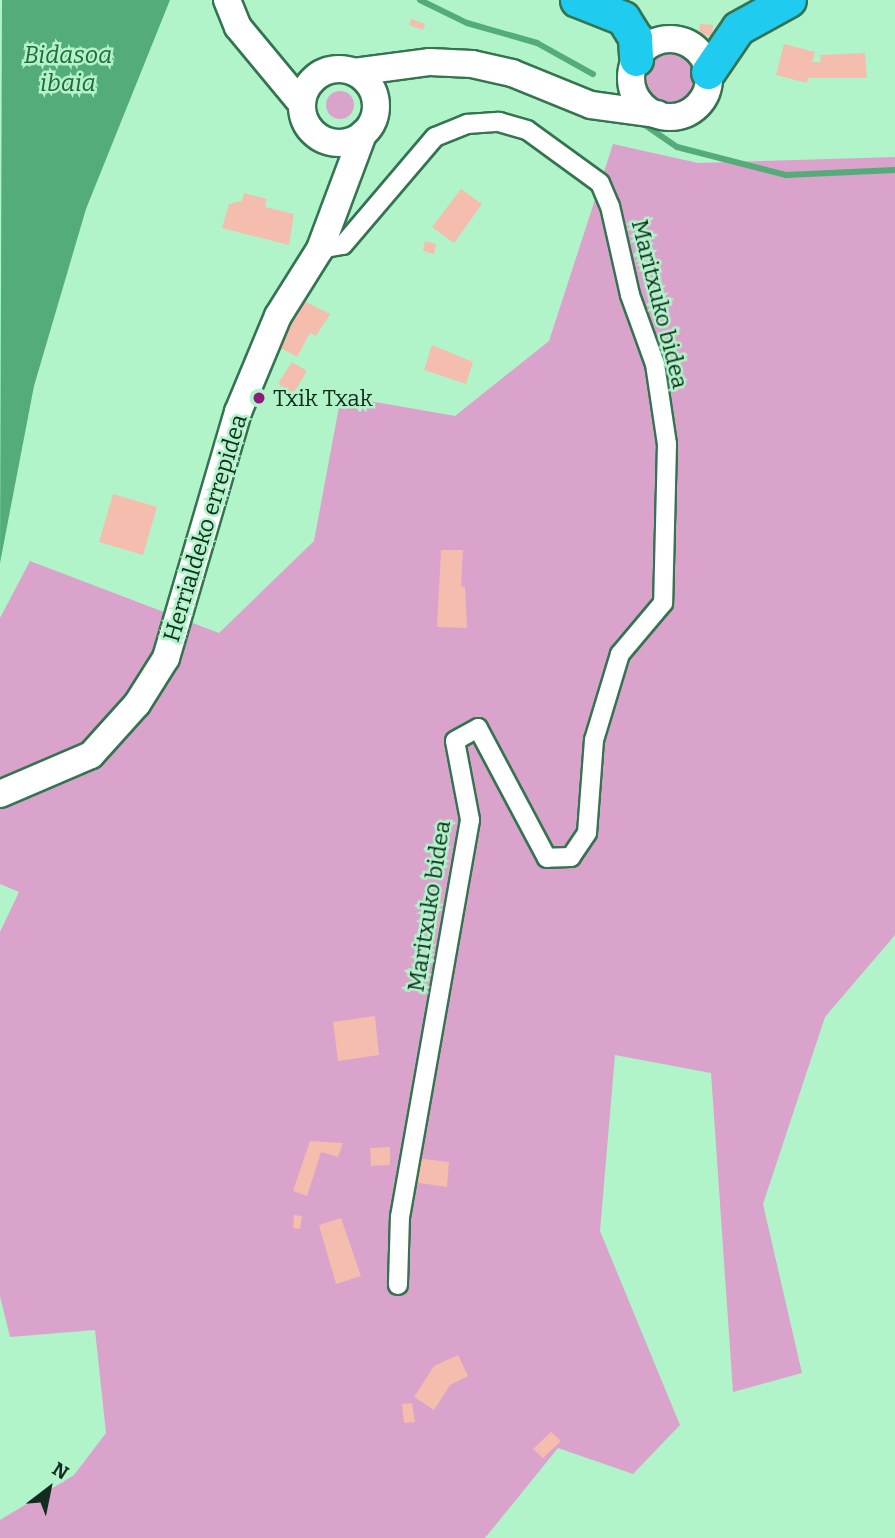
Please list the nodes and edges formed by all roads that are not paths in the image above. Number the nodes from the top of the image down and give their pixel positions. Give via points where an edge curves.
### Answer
1 (227, 0) edge
2 (577, 0) edge
3 (789, 0) edge
4 (261, 51) junction
5 (634, 64) junction
6 (410, 65) junction
7 (354, 72) junction
8 (708, 72) junction
9 (320, 74) junction
10 (570, 97) junction
11 (376, 103) junction
12 (302, 104) junction
13 (657, 114) junction
14 (363, 134) junction
15 (321, 138) junction
16 (337, 198) junction
17 (320, 249) junction
18 (0, 794) edge
19 (398, 1285) dead end

1 - 4 street via 239,27
2 - 5 highway via 623,18 635,37
3 - 8 highway via 738,28
4 - 9 street
4 - 12 street
5 - 8 street via 653,43 677,39 698,50
5 - 10 street via 607,92
5 - 13 street via 639,101
6 - 7 street
6 - 10 street via 451,62 492,67
6 - 11 street
7 - 9 street via 337,69
7 - 11 street via 366,81
8 - 13 street via 707,90 694,108 675,116
9 - 12 street via 305,92
10 - 13 street via 612,110
11 - 14 street via 373,120
12 - 15 street via 306,123
14 - 15 street via 342,142
14 - 16 street, Herrialdeko errepidea
15 - 16 street
16 - 17 street, Herrialdeko errepidea
17 - 18 street, Herrialdeko errepidea via 278,316 238,412 166,658 137,704 91,755
17 - 19 street, Maritxuko bidea via 343,245 435,137 467,124 499,122 527,130 600,183 610,205 630,295 655,364 667,444 663,603 620,654 594,740 587,833 572,857 547,858 478,728 455,741 470,820 400,1216

